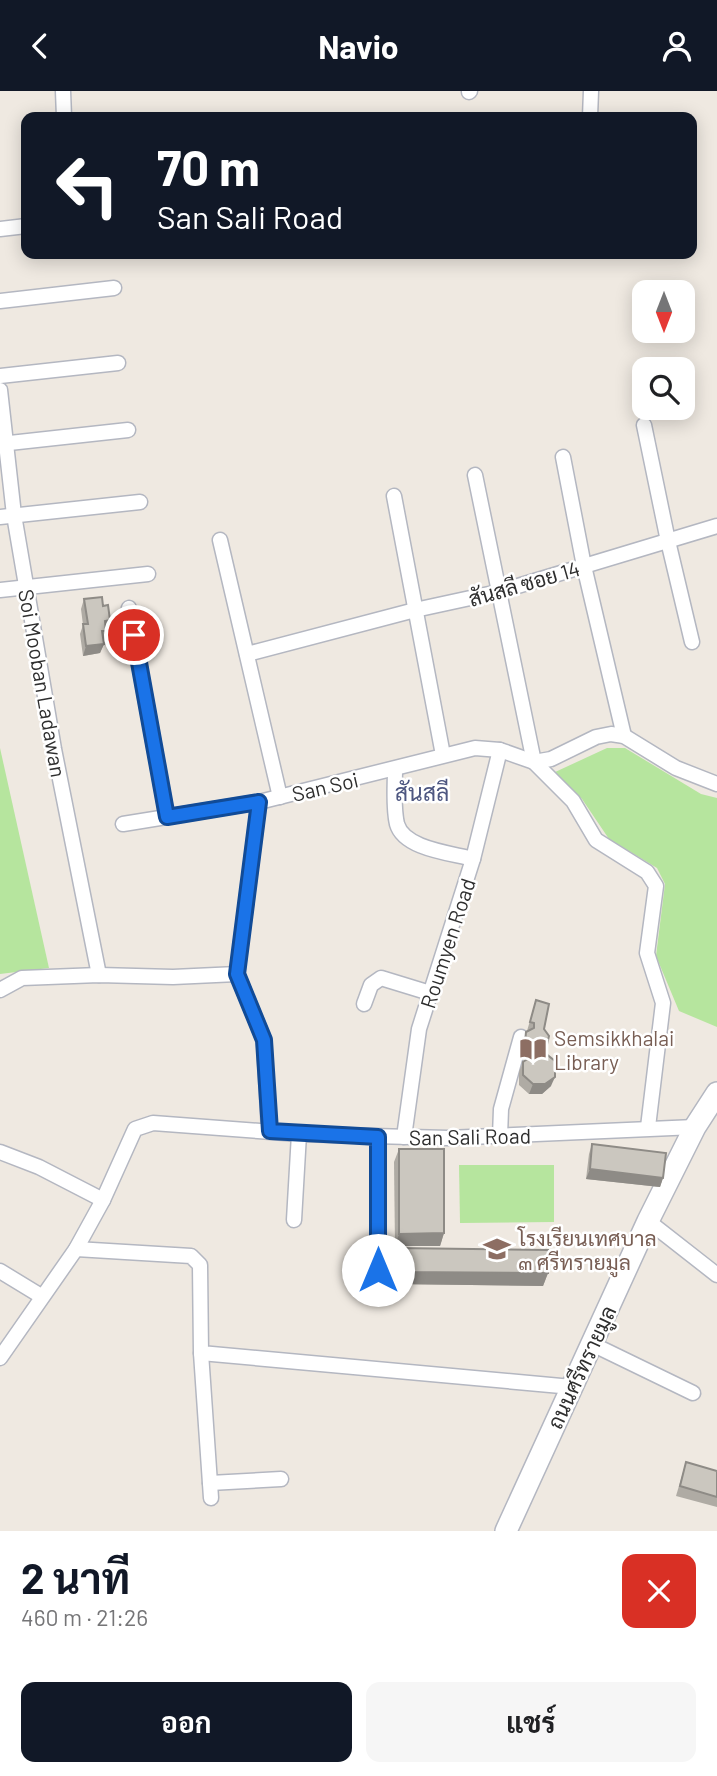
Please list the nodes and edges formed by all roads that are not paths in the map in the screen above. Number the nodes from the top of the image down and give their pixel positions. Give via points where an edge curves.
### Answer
1 (63, 91) edge
2 (591, 91) edge
3 (64, 112) edge
4 (590, 112) edge
5 (21, 227) edge
6 (0, 229) edge
7 (114, 288) dead end
8 (0, 301) edge
9 (118, 363) dead end
10 (0, 376) edge
11 (0, 390) edge
12 (644, 425) dead end
13 (128, 430) dead end
14 (3, 444) edge
15 (564, 457) dead end
16 (475, 475) dead end
17 (394, 496) dead end
18 (140, 502) dead end
19 (7, 516) edge
20 (717, 526) edge
21 (220, 540) dead end
22 (667, 541) junction
23 (584, 566) junction
24 (148, 574) dead end
25 (27, 589) junction
26 (0, 590) edge
27 (498, 592) junction
28 (130, 608) dead end
29 (415, 610) junction
30 (692, 642) dead end
31 (247, 654) junction
32 (624, 736) junction
33 (500, 750) junction
34 (443, 755) junction
35 (534, 762) junction
36 (395, 769) junction
37 (717, 784) edge
38 (280, 797) junction
39 (259, 802) junction
40 (167, 817) junction
41 (123, 824) dead end
42 (473, 859) junction
43 (237, 974) junction
44 (99, 975) junction
45 (0, 990) edge
46 (430, 993) junction
47 (364, 1005) dead end
48 (521, 1037) dead end
49 (717, 1093) edge
50 (649, 1127) junction
51 (695, 1127) junction
52 (270, 1131) junction
53 (299, 1133) junction
54 (500, 1136) junction
55 (378, 1137) junction
56 (404, 1137) junction
57 (0, 1151) edge
58 (103, 1200) junction
59 (294, 1220) dead end
60 (648, 1221) junction
61 (76, 1249) junction
62 (378, 1270) dead end
63 (0, 1271) edge
64 (717, 1275) edge
65 (41, 1296) junction
66 (592, 1344) junction
67 (201, 1353) junction
68 (0, 1358) edge
69 (572, 1387) junction
70 (693, 1393) dead end
71 (281, 1479) dead end
72 (210, 1483) junction
73 (211, 1498) dead end
74 (506, 1531) edge

1 - 3 street
2 - 4 street
5 - 6 street
7 - 8 street
9 - 10 street
11 - 14 street, Soi Mooban Ladawan
12 - 22 street
13 - 14 street
14 - 19 street, Soi Mooban Ladawan
15 - 23 street
16 - 27 street
17 - 29 street
18 - 19 street
19 - 25 street, Soi Mooban Ladawan
20 - 22 street, สันสลี ซอย 14
21 - 31 street
22 - 23 street, สันสลี ซอย 14
22 - 30 street
23 - 27 street, สันสลี ซอย 14
23 - 32 street
24 - 25 street
25 - 26 street
25 - 44 street, Soi Mooban Ladawan
27 - 29 street, สันสลี ซอย 14
27 - 35 street
28 - 40 street
29 - 31 street, สันสลี ซอย 14
29 - 34 street
31 - 38 street
32 - 35 street via 596,737 551,759
32 - 37 street via 676,768
33 - 34 street, San Soi via 475,748
33 - 35 street, San Soi
33 - 42 street, Roumyen Road
34 - 36 street, San Soi
35 - 50 street via 573,801 596,840 648,872 656,886 648,953 663,1003
36 - 38 street, San Soi
36 - 42 street via 396,817 403,836 415,844
38 - 39 street, San Soi
39 - 40 street, San Soi
39 - 43 street
40 - 41 street, San Soi
42 - 46 street, Roumyen Road
43 - 44 street
43 - 52 street via 264,1040
44 - 45 street via 22,978
46 - 47 street via 381,978 373,982
46 - 56 street, Roumyen Road via 419,1029
48 - 54 street via 501,1109
49 - 51 street, ถนนศรีทรายมูล
50 - 51 street, San Sali Road
50 - 54 street, San Sali Road
51 - 60 street, ถนนศรีทรายมูล
52 - 53 street, San Sali Road
52 - 58 street, San Sali Road via 153,1123 135,1129
53 - 55 street, San Sali Road
53 - 59 street
54 - 56 street, San Sali Road
55 - 56 street, San Sali Road
55 - 62 street
57 - 58 street
58 - 61 street, San Sali Road
60 - 64 street
60 - 66 street, ถนนศรีทรายมูล
61 - 65 street, San Sali Road
61 - 67 street via 191,1256 200,1265
63 - 65 street
65 - 68 street, San Sali Road
66 - 69 street, ถนนศรีทรายมูล
66 - 70 street
67 - 69 street
67 - 72 street
69 - 74 street, ถนนศรีทรายมูล
71 - 72 street
72 - 73 street

